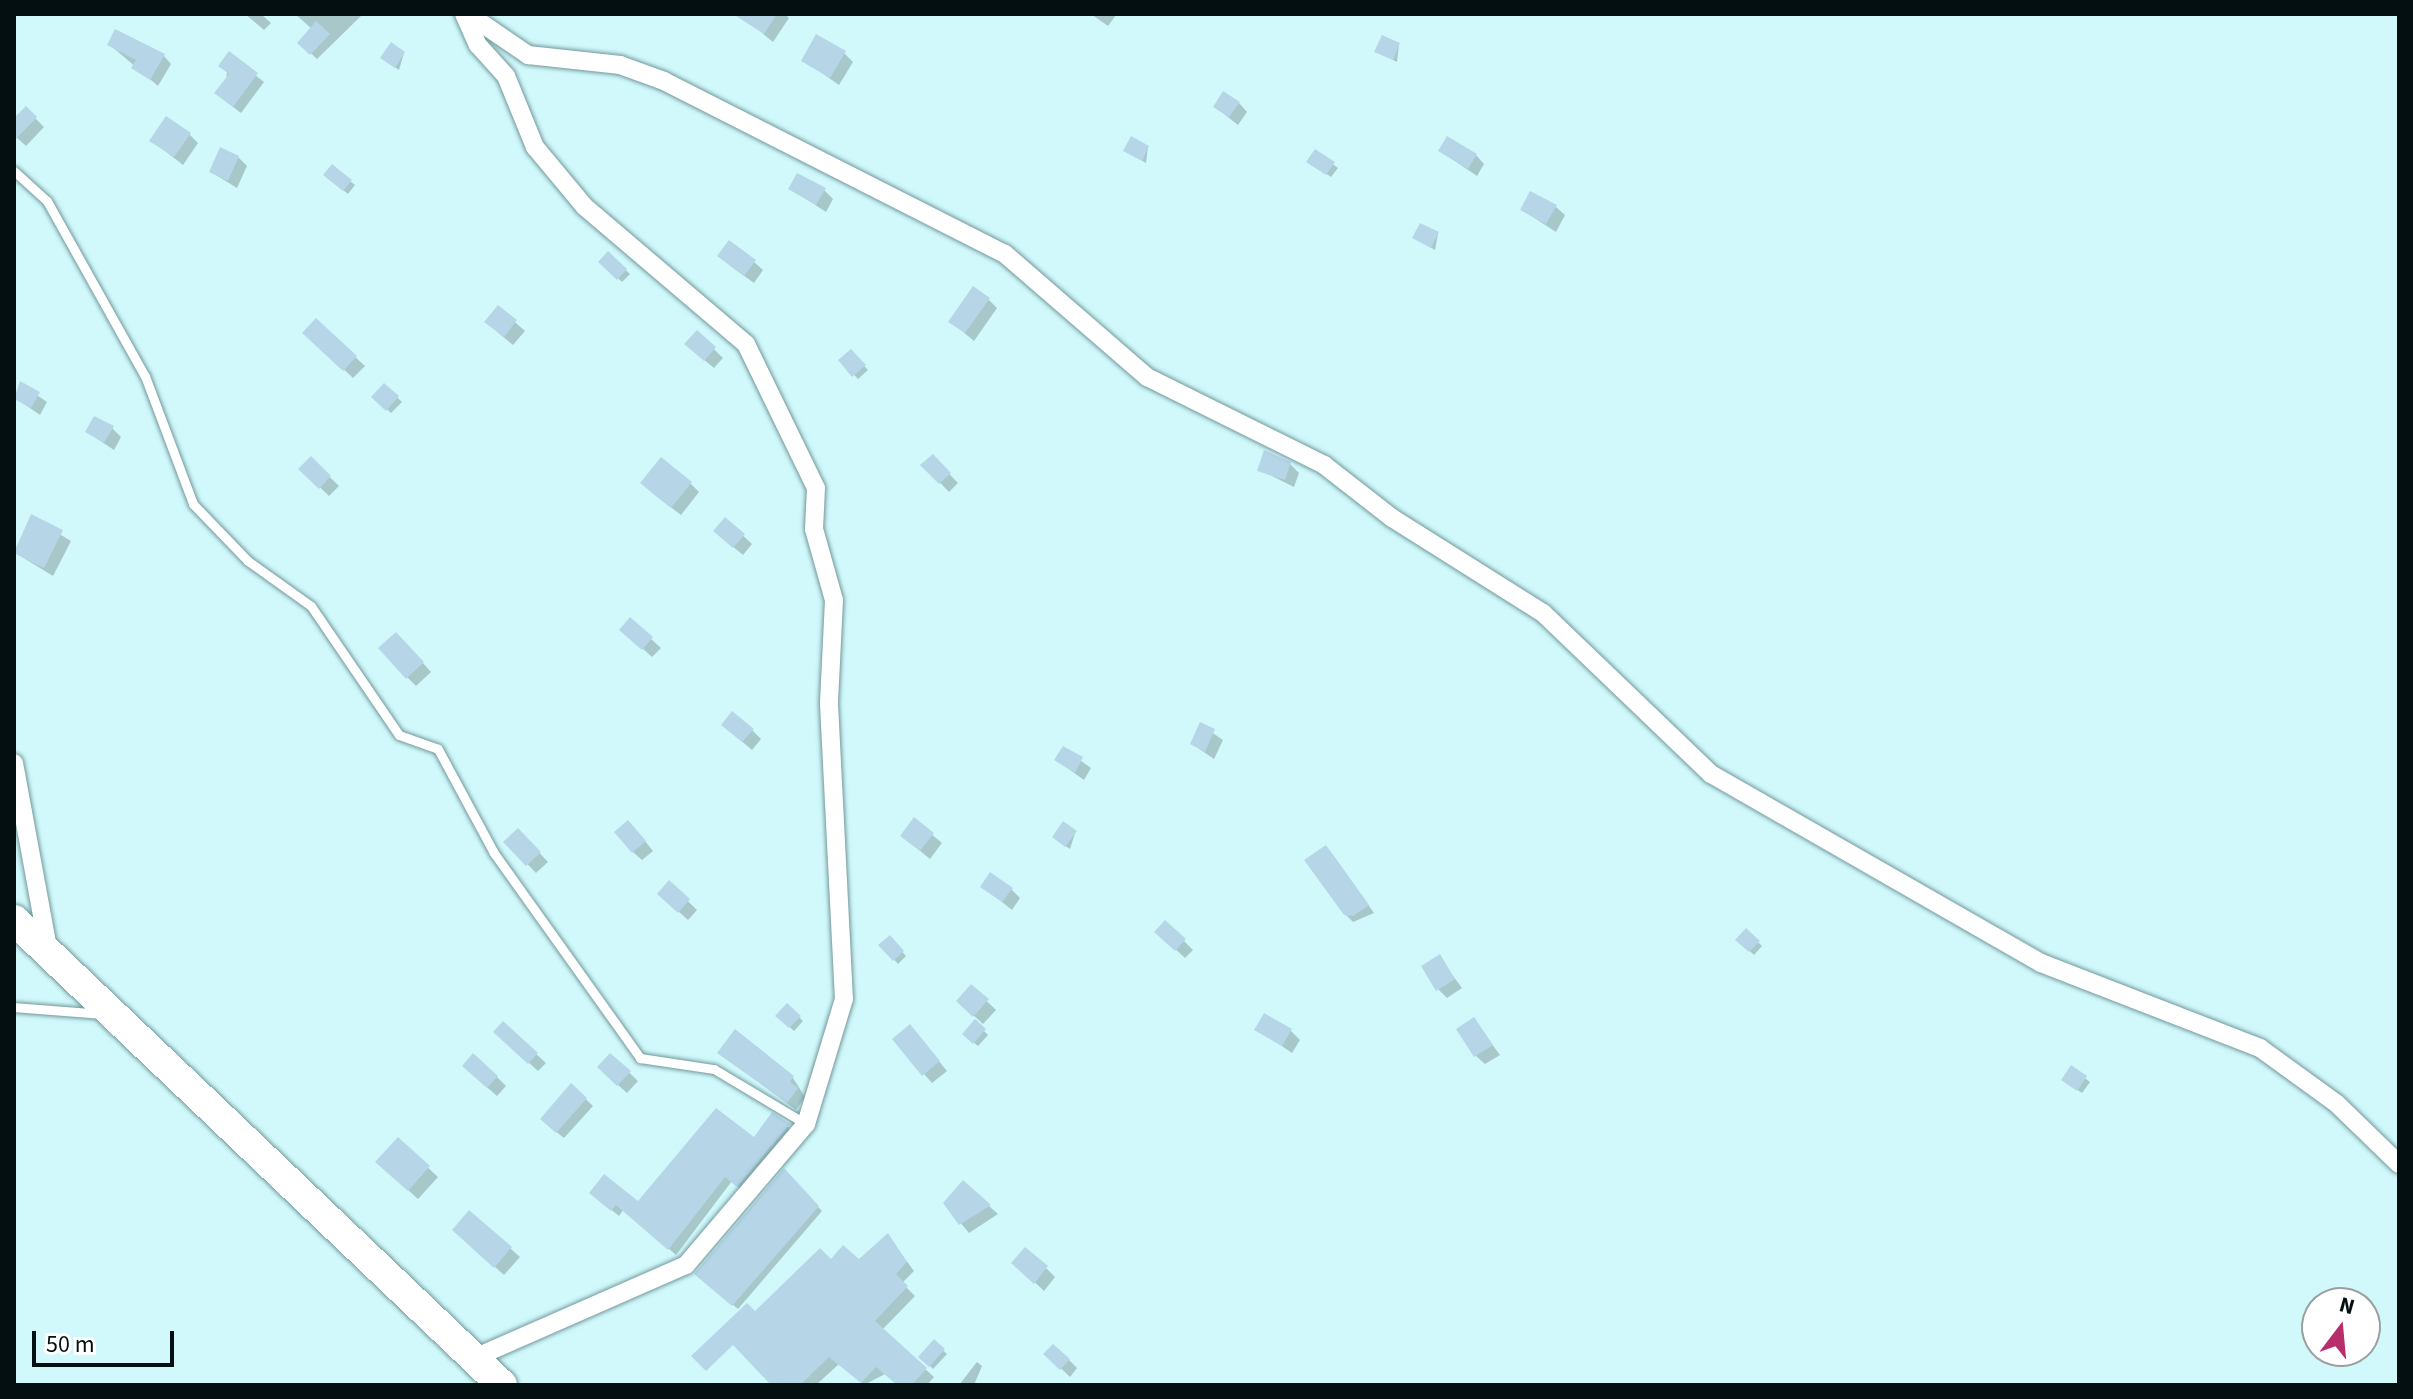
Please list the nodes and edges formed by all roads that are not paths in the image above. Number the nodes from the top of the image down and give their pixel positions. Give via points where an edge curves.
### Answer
1 (466, 14) edge
2 (14, 171) edge
3 (14, 763) edge
4 (14, 920) edge
5 (49, 954) junction
6 (14, 1007) edge
7 (115, 1016) junction
8 (806, 1124) junction
9 (2399, 1164) edge
10 (474, 1358) junction
11 (502, 1385) edge

1 - 8 street via 478,45 506,76 535,147 585,207 746,344 816,488 814,529 834,600 829,704 844,999
1 - 9 street via 528,55 620,65 664,81 1005,254 1147,377 1324,465 1392,518 1543,613 1711,774 2041,963 2260,1048 2337,1104
2 - 8 lane via 47,201 145,376 193,504 248,561 311,606 399,735 438,749 494,853 640,1058 714,1069
3 - 5 street
4 - 5 main road
5 - 7 main road
6 - 7 lane
7 - 10 main road
8 - 10 street via 686,1265
10 - 11 main road

